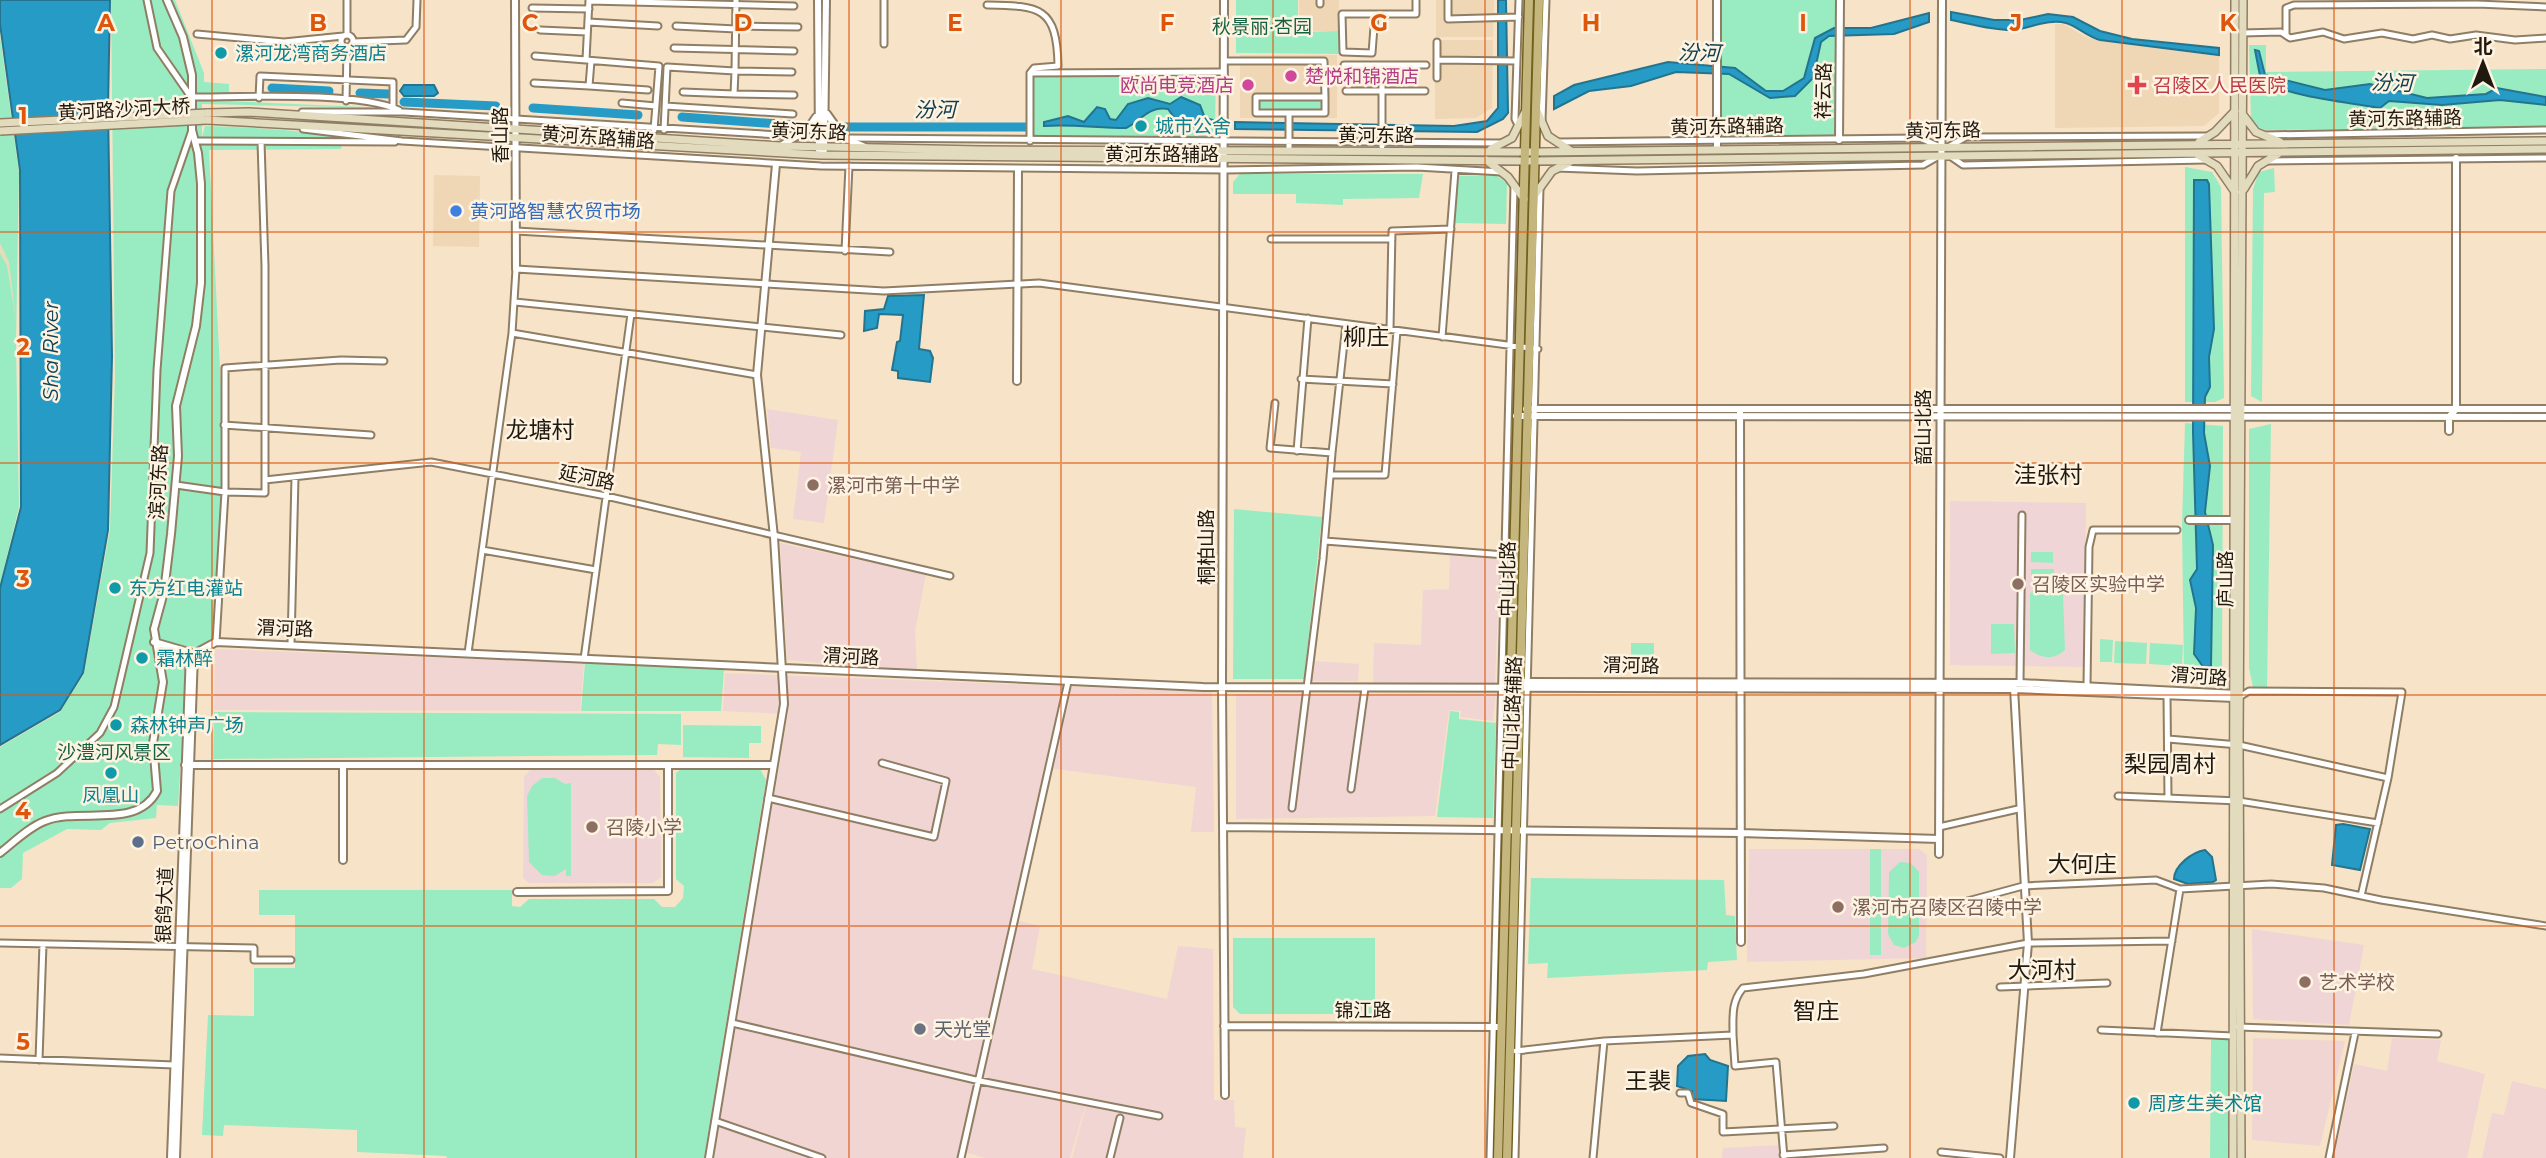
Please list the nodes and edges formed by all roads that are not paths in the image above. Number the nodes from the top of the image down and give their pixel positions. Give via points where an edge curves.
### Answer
1 (147, 0) edge
2 (167, 0) edge
3 (347, 0) edge
4 (417, 0) edge
5 (515, 0) edge
6 (589, 0) edge
7 (818, 0) edge
8 (825, 0) edge
9 (884, 0) edge
10 (1224, 0) edge
11 (1416, 0) edge
12 (1448, 0) edge
13 (1519, 0) edge
14 (1529, 0) edge
15 (1539, 0) edge
16 (1546, 0) edge
17 (1717, 0) edge
18 (1840, 0) edge
19 (1942, 0) edge
20 (2235, 0) edge
21 (2243, 0) edge
22 (736, 2) edge
23 (2331, 3) edge
24 (2425, 3) edge
25 (987, 5) dead end
26 (793, 6) dead end
27 (2546, 7) edge
28 (532, 8) dead end
29 (589, 9) junction
30 (1375, 14) junction
31 (1519, 18) junction
32 (588, 22) junction
33 (658, 26) dead end
34 (676, 26) dead end
35 (736, 27) junction
36 (798, 27) dead end
37 (540, 30) dead end
38 (587, 32) junction
39 (2239, 33) junction
40 (197, 34) dead end
41 (2286, 35) junction
42 (345, 36) junction
43 (2546, 38) edge
44 (353, 42) junction
45 (1437, 42) dead end
46 (884, 44) dead end
47 (347, 47) junction
48 (674, 48) dead end
49 (736, 51) junction
50 (794, 51) dead end
51 (535, 56) dead end
52 (1437, 60) junction
53 (588, 61) junction
54 (1224, 61) junction
55 (1517, 61) junction
56 (1345, 65) dead end
57 (1382, 65) junction
58 (1426, 65) dead end
59 (735, 71) junction
60 (792, 72) dead end
61 (1224, 72) junction
62 (1030, 73) junction
63 (1437, 78) dead end
64 (346, 81) junction
65 (534, 83) dead end
66 (589, 86) junction
67 (648, 90) dead end
68 (1346, 91) dead end
69 (1382, 91) junction
70 (1425, 91) dead end
71 (682, 92) dead end
72 (734, 94) junction
73 (794, 95) dead end
74 (191, 97) junction
75 (259, 97) junction
76 (1325, 97) junction
77 (346, 101) junction
78 (622, 103) dead end
79 (656, 106) junction
80 (665, 106) junction
81 (393, 107) junction
82 (1532, 107) junction
83 (2239, 111) junction
84 (404, 112) junction
85 (249, 113) junction
86 (822, 113) junction
87 (1289, 113) junction
88 (793, 114) dead end
89 (207, 117) junction
90 (248, 122) junction
91 (0, 123) edge
92 (427, 123) junction
93 (516, 124) junction
94 (1541, 124) junction
95 (1519, 126) junction
96 (192, 130) junction
97 (654, 130) junction
98 (664, 130) junction
99 (2546, 130) edge
100 (0, 131) edge
101 (427, 132) junction
102 (2263, 135) junction
103 (798, 136) junction
104 (2209, 136) junction
105 (844, 138) junction
106 (516, 139) junction
107 (1839, 140) junction
108 (195, 141) junction
109 (402, 141) junction
110 (1030, 141) junction
111 (2546, 141) edge
112 (261, 142) junction
113 (1556, 142) junction
114 (1504, 143) junction
115 (2196, 144) junction
116 (2239, 144) junction
117 (780, 146) junction
118 (1289, 146) junction
119 (1382, 146) junction
120 (1717, 146) junction
121 (1943, 146) junction
122 (516, 148) junction
123 (866, 148) junction
124 (2284, 148) junction
125 (2546, 149) edge
126 (821, 150) junction
127 (1225, 150) junction
128 (1487, 151) junction
129 (1572, 151) junction
130 (2194, 153) junction
131 (2239, 153) junction
132 (1943, 156) junction
133 (1530, 157) junction
134 (2456, 158) junction
135 (2546, 158) edge
136 (1486, 160) junction
137 (2209, 160) junction
138 (1573, 161) junction
139 (2263, 161) junction
140 (776, 164) junction
141 (821, 166) junction
142 (849, 166) junction
143 (1018, 169) junction
144 (1557, 169) junction
145 (1225, 170) junction
146 (1455, 171) junction
147 (1503, 172) junction
148 (1514, 186) junction
149 (1540, 186) junction
150 (2239, 193) junction
151 (1528, 199) junction
152 (1451, 229) junction
153 (516, 231) junction
154 (1271, 239) dead end
155 (1392, 239) junction
156 (767, 247) junction
157 (845, 251) junction
158 (890, 252) dead end
159 (516, 270) junction
160 (766, 285) junction
161 (1017, 285) junction
162 (515, 302) junction
163 (1223, 306) junction
164 (631, 314) junction
165 (1308, 318) junction
166 (1346, 324) junction
167 (764, 326) junction
168 (1390, 330) junction
169 (1397, 331) junction
170 (512, 333) junction
171 (841, 335) dead end
172 (1442, 337) junction
173 (1519, 346) junction
174 (1538, 349) junction
175 (626, 351) junction
176 (384, 361) dead end
177 (266, 365) junction
178 (757, 375) junction
179 (1301, 379) junction
180 (1017, 382) dead end
181 (1340, 382) junction
182 (1393, 384) junction
183 (1275, 403) dead end
184 (2456, 409) junction
185 (2546, 409) edge
186 (1521, 413) junction
187 (1536, 413) junction
188 (1740, 413) junction
189 (2237, 413) junction
190 (1938, 414) junction
191 (2449, 417) junction
192 (2546, 417) edge
193 (224, 425) junction
194 (266, 428) junction
195 (2449, 431) dead end
196 (371, 435) dead end
197 (1297, 451) junction
198 (1332, 453) junction
199 (492, 474) junction
200 (1330, 475) junction
201 (295, 477) junction
202 (265, 480) junction
203 (176, 485) junction
204 (225, 492) junction
205 (606, 496) junction
206 (2022, 515) dead end
207 (2189, 520) dead end
208 (2233, 520) junction
209 (2177, 530) dead end
210 (774, 537) junction
211 (1325, 541) junction
212 (482, 550) junction
213 (1505, 555) junction
214 (596, 570) junction
215 (950, 576) dead end
216 (155, 642) junction
217 (216, 642) junction
218 (291, 644) junction
219 (192, 653) junction
220 (468, 653) junction
221 (584, 659) junction
222 (781, 668) junction
223 (1068, 682) junction
224 (1524, 684) junction
225 (1741, 685) junction
226 (2016, 685) junction
227 (2087, 685) junction
228 (1940, 686) junction
229 (1222, 687) junction
230 (1305, 687) junction
231 (1505, 687) junction
232 (1365, 688) junction
233 (2166, 696) junction
234 (2232, 696) junction
235 (2241, 696) junction
236 (2168, 739) junction
237 (2235, 745) junction
238 (882, 763) dead end
239 (188, 765) junction
240 (343, 765) junction
241 (668, 765) junction
242 (773, 765) junction
243 (2388, 778) junction
244 (1351, 789) dead end
245 (2118, 796) dead end
246 (768, 798) junction
247 (2168, 798) junction
248 (2236, 800) junction
249 (1292, 808) dead end
250 (0, 809) edge
251 (2018, 809) junction
252 (2378, 823) junction
253 (1223, 827) junction
254 (1939, 827) junction
255 (1496, 830) junction
256 (1516, 830) junction
257 (1741, 833) junction
258 (1939, 839) junction
259 (0, 853) edge
260 (1939, 854) dead end
261 (343, 860) dead end
262 (2236, 885) junction
263 (2023, 886) junction
264 (2180, 888) junction
265 (517, 892) dead end
266 (2361, 896) junction
267 (1949, 906) dead end
268 (2546, 926) edge
269 (2172, 941) junction
270 (1741, 942) dead end
271 (0, 943) edge
272 (2028, 943) junction
273 (43, 944) junction
274 (181, 947) junction
275 (290, 960) dead end
276 (2107, 983) dead end
277 (2027, 986) junction
278 (2000, 987) dead end
279 (732, 1023) junction
280 (1224, 1026) junction
281 (1497, 1027) junction
282 (2101, 1030) dead end
283 (2235, 1030) junction
284 (2157, 1033) junction
285 (2355, 1033) junction
286 (2438, 1034) dead end
287 (1733, 1035) junction
288 (1604, 1041) junction
289 (1496, 1051) junction
290 (1514, 1051) junction
291 (0, 1058) edge
292 (39, 1060) junction
293 (174, 1065) junction
294 (980, 1081) junction
295 (1680, 1093) dead end
296 (1225, 1095) dead end
297 (1159, 1116) dead end
298 (1120, 1118) dead end
299 (715, 1121) junction
300 (1834, 1126) dead end
301 (1781, 1130) junction
302 (1884, 1148) dead end
303 (1941, 1152) dead end
304 (1783, 1157) edge
305 (173, 1158) edge
306 (709, 1158) edge
307 (822, 1158) edge
308 (961, 1158) edge
309 (1110, 1158) edge
310 (1490, 1158) edge
311 (1498, 1158) edge
312 (1507, 1158) edge
313 (1516, 1158) edge
314 (1593, 1158) edge
315 (2000, 1158) edge
316 (2010, 1158) edge
317 (2233, 1158) edge
318 (2241, 1158) edge
319 (2329, 1158) edge

1 - 74 street via 157,48
2 - 74 street, 滨河东路 via 188,52
3 - 42 street
4 - 44 street via 416,27 406,40
5 - 93 street, 香山路
6 - 22 street
6 - 29 street
7 - 86 street
8 - 86 street
9 - 46 street
10 - 54 street, 桐柏山路
11 - 30 street via 1416,14
12 - 31 street via 1448,19
13 - 31 street
14 - 82 main road, 中山北路
15 - 82 main road, 中山北路
16 - 94 street
17 - 120 street
18 - 107 street, 祥云路
19 - 121 street, 韶山北路
20 - 39 main road, 庐山路
21 - 39 main road, 庐山路
22 - 26 street
22 - 35 street
23 - 24 street
23 - 41 street via 2286,8
24 - 27 street
25 - 62 street via 1030,6 1043,12 1058,40 1058,66 1034,68
28 - 29 street
29 - 32 street
30 - 30 street via 1372,53 1343,52 1342,14
31 - 55 street
32 - 33 street
32 - 38 street
34 - 35 street
35 - 36 street
35 - 49 street
37 - 38 street
38 - 53 street
39 - 41 street
39 - 83 main road, 庐山路
40 - 42 street via 284,42
41 - 43 street
42 - 44 street
42 - 47 street via 341,43
44 - 47 street
45 - 52 street
47 - 64 street
48 - 49 street
49 - 50 street
49 - 59 street
51 - 53 street
52 - 55 street
52 - 63 street
53 - 66 street
53 - 79 street via 659,66
54 - 61 street, 桐柏山路
54 - 76 street via 1324,61
55 - 95 street via 1515,119
56 - 57 street
57 - 58 street
57 - 69 street
59 - 60 street
59 - 72 street
59 - 80 street via 667,67
61 - 62 street
61 - 127 street, 桐柏山路
62 - 110 street
64 - 75 street via 260,76
64 - 77 street
64 - 81 street via 393,82
65 - 66 street
66 - 67 street
68 - 69 street
69 - 70 street
69 - 119 street
71 - 72 street
72 - 73 street
74 - 75 street
74 - 96 street, 滨河东路
75 - 77 street
76 - 87 street via 1325,113
76 - 87 street via 1256,97 1256,113
77 - 81 street
78 - 79 street
79 - 97 street
80 - 88 street
80 - 98 street
81 - 84 street
82 - 94 main road
82 - 95 main road
82 - 133 main road, 中山北路
83 - 102 main road
83 - 104 main road
83 - 116 main road, 庐山路
84 - 85 street, 黄河东路辅路
84 - 92 street
84 - 93 street, 黄河东路辅路
85 - 89 main road, 黄河东路
85 - 92 main road, 黄河东路
86 - 103 street
86 - 105 street
86 - 126 street
87 - 118 street
89 - 90 main road, 黄河东路
89 - 91 main road, 黄河路沙河大桥, bridge
89 - 100 main road, 黄河路沙河大桥, bridge
90 - 101 main road, 黄河东路
90 - 109 street, 黄河东路辅路
92 - 93 main road, 黄河东路
93 - 97 street, 黄河东路辅路
93 - 106 street, 香山路
93 - 117 main road, 黄河东路
94 - 113 main road
95 - 114 main road
96 - 108 street, 滨河东路
96 - 250 street via 171,191 157,370 150,553 115,706 100,733 57,773
97 - 98 street, 黄河东路辅路
98 - 103 street, 黄河东路辅路
99 - 102 street, 黄河东路辅路
101 - 106 main road, 黄河东路
101 - 109 street
102 - 124 main road
103 - 117 street
104 - 115 main road
104 - 121 street, 黄河东路辅路 via 1966,137
105 - 110 street, 黄河东路辅路
105 - 123 street
106 - 122 street, 香山路
106 - 126 main road, 黄河东路
107 - 120 street, 黄河东路辅路
107 - 121 street, 黄河东路辅路 via 1920,138
108 - 112 street
108 - 203 street, 滨河东路 via 201,184 201,283 196,326 176,406
109 - 112 street
109 - 122 street, 黄河东路辅路
110 - 127 street, 黄河东路辅路
111 - 124 main road, 黄河东路
112 - 177 street
113 - 120 street, 黄河东路辅路
113 - 129 main road
114 - 119 street
114 - 128 main road
115 - 116 main road, 黄河东路
115 - 121 main road, 黄河东路
116 - 124 main road, 黄河东路
116 - 131 main road, 庐山路
117 - 126 main road, 黄河东路
118 - 119 main road, 黄河东路
118 - 127 main road, 黄河东路
119 - 128 main road, 黄河东路
120 - 121 main road, 黄河东路
120 - 129 main road, 黄河东路
121 - 132 street, 韶山北路
122 - 140 street, 黄河东路辅路
122 - 153 street, 香山路
123 - 126 main road, 黄河东路
123 - 127 main road, 黄河东路
124 - 125 main road, 黄河东路
124 - 131 main road, 黄河东路
124 - 139 main road
126 - 127 main road, 黄河东路
126 - 141 street
127 - 136 main road, 黄河东路
127 - 145 street, 桐柏山路
128 - 133 main road, 黄河东路
129 - 133 main road, 黄河东路
130 - 131 main road, 黄河东路
130 - 132 main road, 黄河东路
130 - 137 main road
131 - 150 main road, 庐山路
132 - 137 street via 1963,165
132 - 138 main road, 黄河东路
132 - 144 street via 1923,164
132 - 190 street, 韶山北路
133 - 136 main road, 黄河东路
133 - 138 main road, 黄河东路
133 - 151 main road, 中山北路
134 - 135 street
134 - 139 street
134 - 184 street
136 - 147 main road
137 - 150 main road
138 - 144 main road
139 - 150 main road
140 - 141 street, 黄河东路辅路
140 - 156 street
141 - 142 street, 黄河东路辅路
142 - 143 street, 黄河东路辅路
142 - 157 street
143 - 145 street, 黄河东路辅路
143 - 161 street
144 - 149 main road
145 - 146 street, 黄河东路辅路 via 1344,167
145 - 163 street, 桐柏山路
146 - 147 street, 黄河东路辅路
146 - 152 street
147 - 148 main road
148 - 151 main road
148 - 173 street, 中山北路辅路
149 - 151 main road
149 - 174 street, 中山北路辅路
150 - 189 main road, 庐山路
151 - 173 main road, 中山北路
152 - 155 street via 1392,231
152 - 172 street
153 - 156 street
153 - 159 street, 香山路
154 - 155 street
155 - 168 street
156 - 157 street
156 - 160 street
157 - 158 street
159 - 160 street
159 - 162 street
160 - 161 street via 884,291
160 - 167 street
161 - 163 street
161 - 180 street
162 - 164 street
162 - 170 street
163 - 165 street
163 - 229 street, 桐柏山路
164 - 167 street
164 - 175 street
165 - 166 street
165 - 179 street
166 - 168 street
166 - 181 street
167 - 171 street
167 - 178 street
168 - 169 street
169 - 172 street
169 - 182 street
170 - 175 street
170 - 199 street
172 - 173 street
173 - 174 street
173 - 186 main road, 中山北路
173 - 213 street, 中山北路辅路
174 - 187 street, 中山北路辅路
175 - 178 street
175 - 205 street
176 - 177 street
177 - 193 street via 225,368
177 - 194 street
178 - 210 street
179 - 181 street
179 - 197 street
181 - 182 street
181 - 198 street
182 - 200 street via 1385,475
183 - 197 street via 1270,449
184 - 185 street
184 - 189 street
184 - 191 street
186 - 187 street
186 - 224 main road, 中山北路
186 - 231 main road, 中山北路
187 - 188 street
187 - 224 street, 中山北路辅路
188 - 190 street
188 - 225 street
189 - 190 street
189 - 191 street
189 - 208 main road, 庐山路
189 - 235 main road, 庐山路
190 - 228 street, 韶山北路
191 - 192 street
191 - 195 street
193 - 194 street
193 - 204 street
194 - 196 street
194 - 202 street
197 - 198 street
198 - 200 street
199 - 201 street, 延河路 via 431,463
199 - 205 street, 延河路
199 - 212 street
200 - 211 street
201 - 202 street, 延河路
201 - 218 street
202 - 204 street, 延河路 via 265,493
203 - 204 street
203 - 216 street, 滨河东路 via 164,592 153,629
204 - 217 street
205 - 210 street, 延河路
205 - 214 street
206 - 226 street
207 - 208 street
208 - 234 main road, 庐山路
209 - 227 street via 2093,530
210 - 215 street, 延河路
210 - 222 street
211 - 213 street
211 - 230 street
212 - 214 street
212 - 220 street
213 - 231 street, 中山北路辅路
214 - 221 street
216 - 219 street
216 - 259 street, 滨河东路 via 163,697 153,729 158,774 152,800 130,812 67,814 44,821
217 - 218 street, 渭河路
217 - 219 street, 渭河路
218 - 220 street, 渭河路
219 - 239 street, 银鸽大道
220 - 221 street, 渭河路
221 - 222 street, 渭河路
222 - 223 street, 渭河路
222 - 242 street via 783,704
223 - 229 street, 渭河路
223 - 294 street
224 - 225 street, 渭河路
224 - 231 street, 渭河路
224 - 256 main road, 中山北路
225 - 228 street, 渭河路
225 - 257 street
226 - 227 street, 渭河路
226 - 228 street, 渭河路
226 - 233 street, 渭河路
226 - 251 street
227 - 234 street, 渭河路
228 - 254 street, 韶山北路
229 - 230 street, 渭河路
229 - 253 street, 桐柏山路
230 - 232 street, 渭河路
230 - 249 street
231 - 232 street, 渭河路
231 - 255 street, 中山北路辅路
231 - 256 main road, 中山北路
232 - 244 street
233 - 234 street, 渭河路
233 - 236 street
234 - 235 street, 渭河路
234 - 237 main road, 庐山路
235 - 237 main road, 庐山路
235 - 243 street via 2249,691 2402,692
236 - 237 street
236 - 247 street
237 - 243 street
237 - 248 main road, 庐山路
238 - 246 street via 946,781 934,837
239 - 240 street
239 - 274 street, 银鸽大道
240 - 241 street
240 - 261 street
241 - 242 street
241 - 265 street via 668,891
242 - 246 street
243 - 252 street
245 - 247 street
246 - 279 street
247 - 248 street
248 - 252 street
248 - 262 main road, 庐山路
251 - 254 street
251 - 263 street
252 - 266 street
253 - 255 street
253 - 280 street, 桐柏山路
254 - 258 street, 韶山北路
255 - 256 street
255 - 281 street, 中山北路辅路
256 - 257 street
256 - 281 main road, 中山北路
256 - 290 main road, 中山北路
257 - 258 street
257 - 270 street
258 - 260 street, 韶山北路
262 - 264 street
262 - 266 street via 2323,888
262 - 283 main road, 庐山路
263 - 264 street via 2156,880
263 - 267 street
263 - 272 street
264 - 269 street
266 - 268 street
269 - 272 street
269 - 284 street
271 - 273 street
272 - 277 street
272 - 287 street via 1864,974 1743,988 1733,1007
273 - 274 street
273 - 292 street
274 - 275 street via 254,948 254,960
274 - 293 street, 银鸽大道
274 - 305 street, 银鸽大道
276 - 277 street
277 - 278 street
277 - 316 street
279 - 294 street
279 - 299 street
280 - 281 street, 锦江路
280 - 296 street, 桐柏山路
281 - 289 main road, 中山北路
282 - 284 street
283 - 284 street
283 - 285 street
283 - 317 main road, 庐山路
283 - 318 main road, 庐山路
285 - 286 street
285 - 319 street
287 - 288 street
287 - 301 street via 1735,1066 1776,1062
288 - 290 street
288 - 314 street
289 - 290 street
289 - 310 street
289 - 311 main road, 中山北路
290 - 312 main road, 中山北路
290 - 313 street
291 - 292 street
292 - 293 street
293 - 305 street, 银鸽大道
294 - 297 street
294 - 308 street
295 - 301 street via 1688,1093 1691,1103 1723,1114 1723,1132
298 - 309 street
299 - 306 street
299 - 307 street
300 - 301 street
301 - 304 street
302 - 304 street
303 - 315 street

